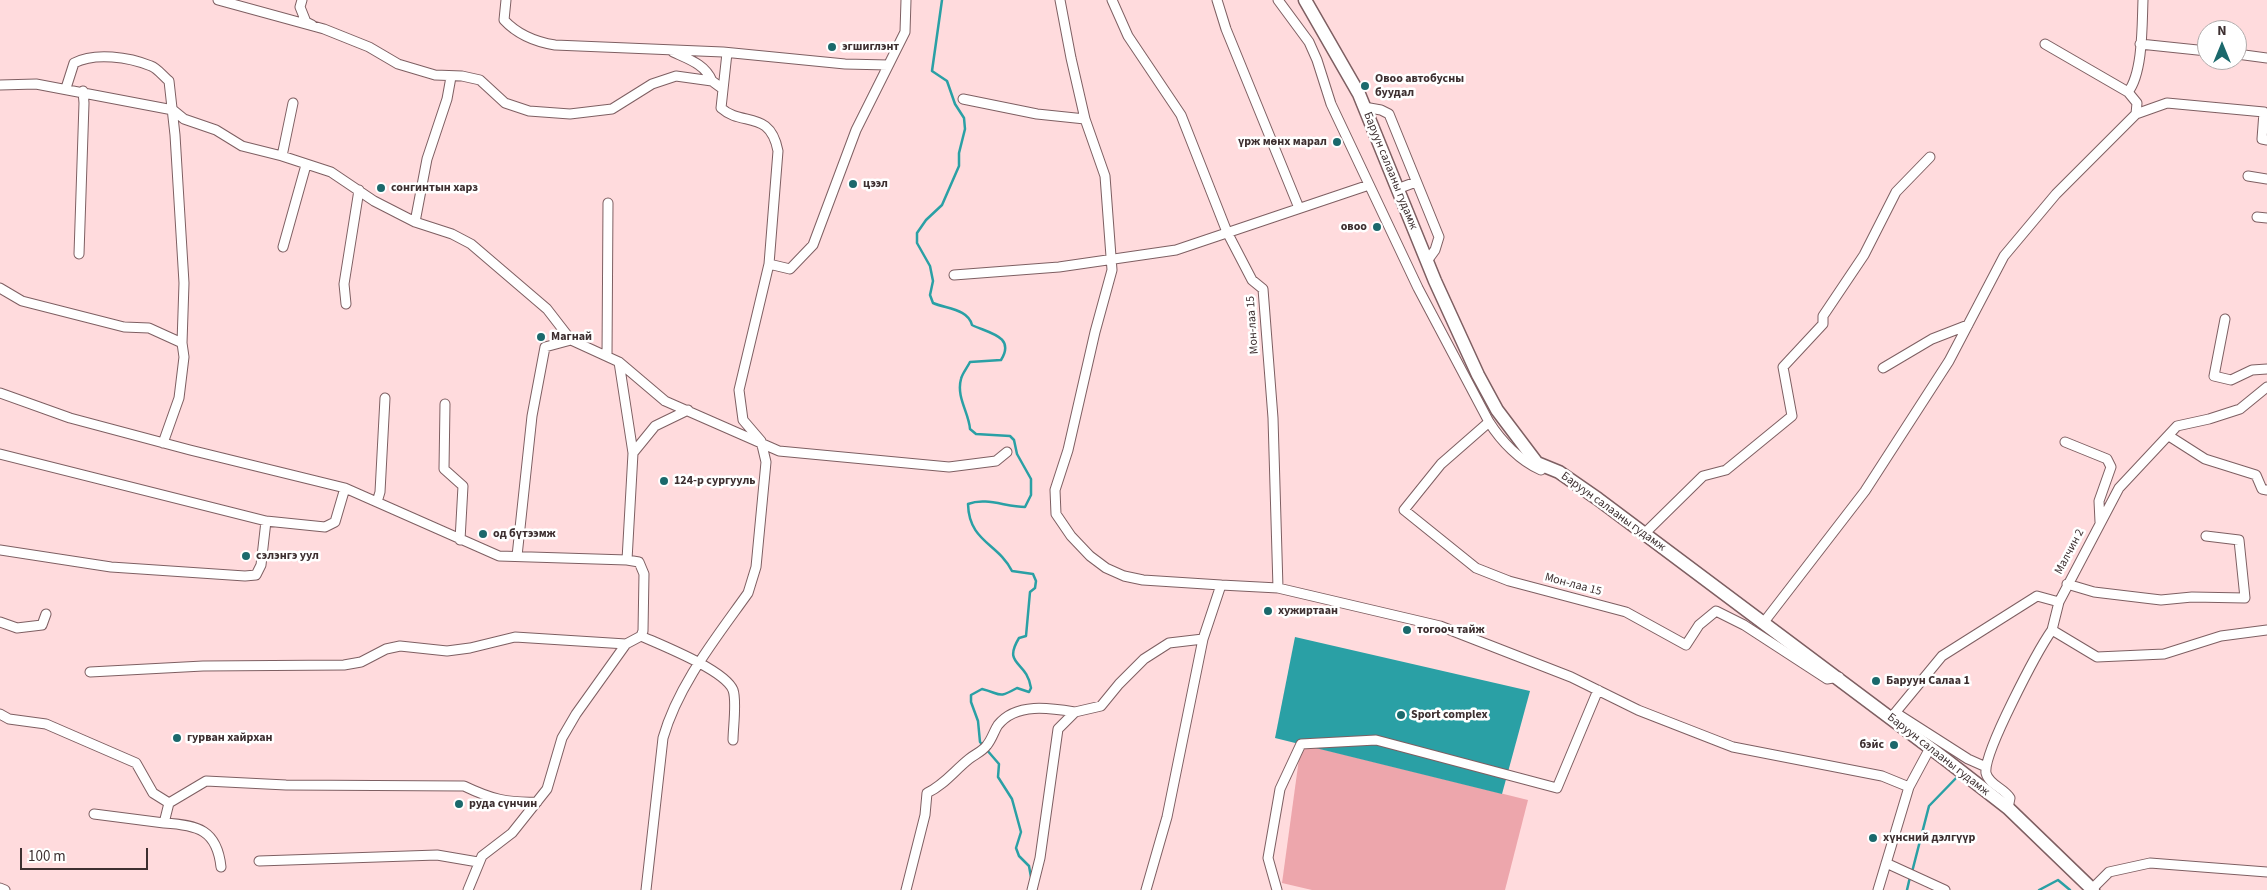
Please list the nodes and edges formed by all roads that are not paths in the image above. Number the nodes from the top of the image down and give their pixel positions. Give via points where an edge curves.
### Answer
1 (218, 0) edge
2 (302, 0) edge
3 (506, 0) edge
4 (906, 0) edge
5 (1060, 0) edge
6 (1112, 0) edge
7 (1217, 0) edge
8 (1278, 0) edge
9 (1305, 0) edge
10 (2144, 0) edge
11 (324, 29) junction
12 (2045, 44) dead end
13 (2140, 44) junction
14 (668, 50) junction
15 (2197, 50) edge
16 (727, 53) junction
17 (2247, 55) edge
18 (2267, 58) edge
19 (888, 64) junction
20 (452, 77) junction
21 (712, 81) junction
22 (0, 85) edge
23 (66, 88) junction
24 (723, 89) junction
25 (83, 91) junction
26 (2128, 92) junction
27 (963, 99) dead end
28 (293, 103) dead end
29 (1364, 107) junction
30 (173, 110) junction
31 (2136, 114) junction
32 (1085, 119) junction
33 (2267, 140) edge
34 (282, 156) junction
35 (1930, 157) dead end
36 (306, 165) junction
37 (2248, 176) dead end
38 (2267, 179) edge
39 (1416, 182) junction
40 (1369, 185) junction
41 (1397, 189) junction
42 (359, 190) junction
43 (608, 203) dead end
44 (1299, 208) junction
45 (2257, 217) dead end
46 (2267, 218) edge
47 (415, 222) junction
48 (1227, 232) junction
49 (283, 247) dead end
50 (78, 254) dead end
51 (1110, 260) junction
52 (1427, 261) junction
53 (769, 264) junction
54 (954, 275) dead end
55 (0, 288) edge
56 (346, 304) dead end
57 (2225, 319) dead end
58 (1968, 325) junction
59 (571, 340) junction
60 (182, 343) junction
61 (607, 356) junction
62 (619, 362) junction
63 (1883, 368) dead end
64 (2267, 368) edge
65 (2267, 387) edge
66 (0, 393) edge
67 (385, 398) dead end
68 (445, 404) dead end
69 (688, 410) junction
70 (1489, 422) junction
71 (2169, 436) junction
72 (761, 441) junction
73 (2065, 442) dead end
74 (163, 443) junction
75 (1007, 452) dead end
76 (633, 453) junction
77 (0, 454) edge
78 (1578, 486) junction
79 (345, 488) junction
80 (2267, 490) edge
81 (377, 502) junction
82 (266, 520) junction
83 (2100, 522) junction
84 (1644, 534) junction
85 (2206, 536) dead end
86 (460, 540) junction
87 (0, 550) edge
88 (516, 556) junction
89 (627, 560) junction
90 (1221, 584) junction
91 (2067, 584) junction
92 (1278, 588) junction
93 (2059, 602) junction
94 (46, 614) dead end
95 (0, 622) edge
96 (1764, 622) junction
97 (2052, 630) junction
98 (2267, 630) edge
99 (641, 636) junction
100 (1202, 639) junction
101 (626, 644) junction
102 (700, 663) junction
103 (90, 672) dead end
104 (1839, 677) junction
105 (1598, 690) junction
106 (1075, 712) junction
107 (0, 714) edge
108 (1893, 716) junction
109 (733, 740) dead end
110 (1930, 748) junction
111 (1986, 767) junction
112 (1909, 787) junction
113 (537, 802) junction
114 (169, 803) junction
115 (2008, 808) junction
116 (94, 814) dead end
117 (164, 823) junction
118 (259, 861) dead end
119 (478, 862) junction
120 (1886, 863) junction
121 (221, 867) dead end
122 (2267, 872) edge
123 (470, 887) edge
124 (0, 888) edge
125 (5, 890) edge
126 (646, 890) edge
127 (906, 890) edge
128 (1032, 890) edge
129 (1146, 890) edge
130 (1277, 890) edge
131 (1878, 890) edge
132 (1945, 890) edge
133 (2093, 890) edge

1 - 11 street
2 - 11 street via 300,7 306,22
3 - 14 street via 504,20 518,33 542,43
4 - 19 street via 905,32
5 - 32 street
6 - 48 street, Мон-лаа 15 via 1128,36 1181,115
7 - 44 street
8 - 40 street via 1309,42 1331,104
9 - 29 main road, Баруун салааны гудамж
10 - 13 street
11 - 20 street via 369,46 398,64
12 - 26 street
13 - 15 street
13 - 26 street via 2134,84
14 - 16 street
14 - 21 street via 696,63 708,72
16 - 19 street via 845,64
16 - 24 street
17 - 18 street
19 - 53 street via 856,130 813,245 790,269
20 - 21 street via 480,80 505,103 529,111 570,114 612,109 652,84 676,76
20 - 47 street via 427,159
21 - 24 street
22 - 23 street via 36,84
23 - 25 street
23 - 30 street via 74,63 81,60 107,57 136,61 153,66 169,80
24 - 53 street via 721,108 726,113 752,119 775,137 778,151
25 - 30 street
25 - 50 street
26 - 31 street via 2137,103
27 - 32 street via 1038,114
28 - 34 street
29 - 39 street via 1388,114
29 - 41 main road, Баруун салааны гудамж
30 - 34 street via 184,119 216,130 242,146
30 - 60 street via 184,286
31 - 33 street via 2167,103 2264,112 2262,139
31 - 58 street via 2056,194 2004,256
32 - 51 street via 1105,176
34 - 36 street
35 - 84 street via 1896,192 1864,255 1823,316 1823,324 1783,367 1792,416 1726,470 1703,476
36 - 42 street via 331,172
36 - 49 street
37 - 38 street
39 - 41 street
39 - 52 street via 1439,237
40 - 44 street
40 - 70 street via 1422,297
41 - 52 main road, Баруун салааны гудамж
42 - 47 street
42 - 56 street via 344,284
43 - 61 street
44 - 48 street
45 - 46 street
47 - 59 street via 471,244 547,310
48 - 51 street via 1176,250
48 - 92 street, Мон-лаа 15 via 1252,280 1263,290 1272,418
51 - 54 street
51 - 90 street via 1112,270 1106,299 1055,490 1056,514 1090,556 1124,576
52 - 78 main road, Баруун салааны гудамж via 1497,410 1536,463 1558,472
53 - 72 street via 740,390 743,420
55 - 60 street via 22,301 124,327 149,328
57 - 64 street via 2214,376 2231,380 2252,370
58 - 63 street via 1932,339
58 - 96 street via 1949,362 1865,491
59 - 61 street
59 - 88 street via 545,347 532,416
60 - 74 street via 184,357 179,398
61 - 62 street
62 - 69 street via 665,401
62 - 76 street
65 - 71 street, Малчин 2 via 2240,409 2177,426
66 - 74 street via 70,418
67 - 81 street
68 - 86 street via 444,468 463,486
69 - 72 street
69 - 76 street via 655,426
70 - 78 street via 1528,465
70 - 104 street, Мон-лаа 15 via 1441,464 1404,510 1476,568 1509,581 1626,612 1686,645 1699,625 1716,612 1744,625 1827,680
71 - 80 street via 2205,459 2256,476 2262,488
71 - 83 street, Малчин 2 via 2119,488
72 - 75 street via 779,450 949,467 996,462
72 - 102 street via 766,462 754,579 748,593
73 - 83 street via 2107,459 2112,467 2099,501
74 - 79 street
76 - 89 street
77 - 82 street
78 - 84 main road, Баруун салааны гудамж
79 - 81 street
79 - 82 street via 334,522 324,527
81 - 86 street
82 - 87 street via 261,565 256,575 111,567
83 - 91 street, Малчин 2
84 - 96 main road, Баруун салааны гудамж
85 - 91 street via 2239,540 2245,598 2161,600 2094,592
86 - 88 street via 499,556
88 - 89 street
89 - 99 street via 639,562 644,574
90 - 92 street
90 - 100 street
91 - 93 street, Малчин 2
92 - 105 street via 1440,626
93 - 97 street, Малчин 2
93 - 108 street via 2037,596 1942,656
94 - 95 street via 42,625 17,628
96 - 104 main road, Баруун салааны гудамж
97 - 98 street via 2097,658 2164,654 2221,636
97 - 111 street, Малчин 2 via 2035,657
99 - 101 street
99 - 102 street
100 - 106 street via 1169,643 1144,660 1101,706
100 - 129 street via 1167,817
101 - 103 street via 515,637 447,651 400,646 386,649 361,662 344,665 203,666
101 - 113 street via 567,730 547,789
102 - 109 street via 730,684 734,692
102 - 126 street via 670,714 663,738
104 - 108 main road, Баруун салааны гудамж
105 - 112 street via 1638,710 1733,747 1882,776
105 - 130 street via 1557,788 1376,740 1301,744 1280,789 1268,858
106 - 127 street via 1030,707 1000,722 980,752 938,788 926,793 925,815
106 - 128 street via 1058,729 1040,858
107 - 114 street via 9,719 46,724 136,763 153,793
108 - 110 main road, Баруун салааны гудамж
108 - 111 street
110 - 112 street
110 - 115 main road, Баруун салааны гудамж
111 - 115 street via 1989,779 2010,798
112 - 120 street
113 - 114 street via 510,802 488,797 464,786 206,781
113 - 119 street via 512,833
114 - 117 street
115 - 133 main road, Баруун салааны гудамж
116 - 117 street
117 - 121 street via 190,824 207,833 219,851
118 - 119 street via 437,855
119 - 123 street
120 - 131 street
120 - 132 street
122 - 133 street via 2150,863 2109,872
124 - 125 street

